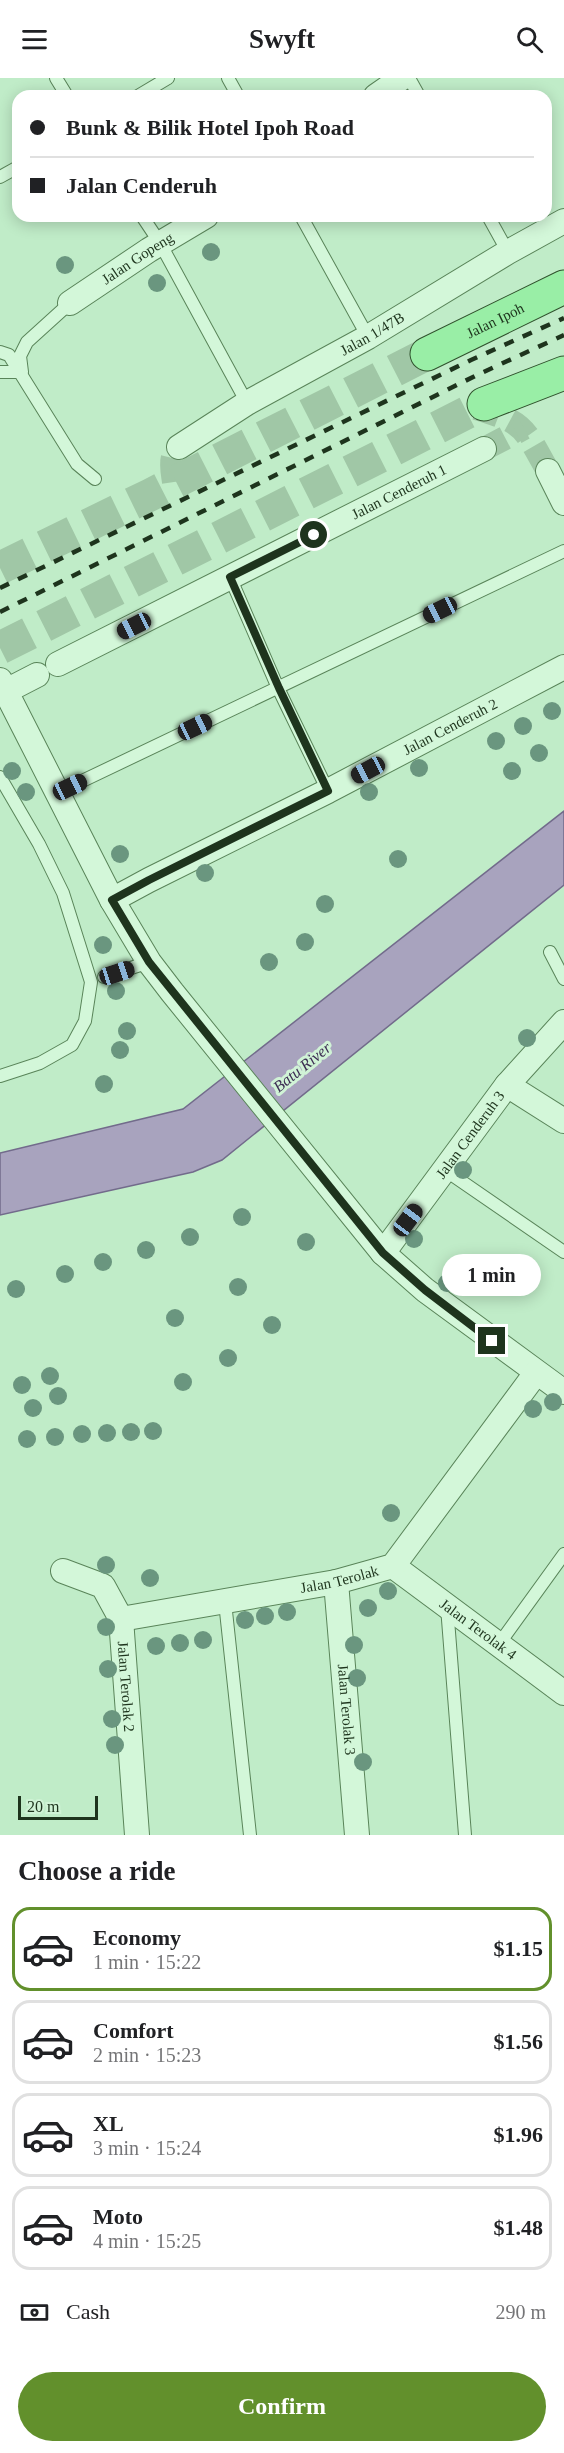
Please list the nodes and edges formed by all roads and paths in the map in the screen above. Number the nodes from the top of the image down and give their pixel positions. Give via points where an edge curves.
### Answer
1 (168, 78) edge
2 (402, 78) edge
3 (148, 90) edge
4 (385, 90) edge
5 (564, 221) edge
6 (146, 222) edge
7 (196, 222) edge
8 (304, 222) edge
9 (491, 222) edge
10 (160, 243) junction
11 (508, 252) junction
12 (564, 287) edge
13 (70, 303) joint
14 (368, 336) junction
15 (0, 352) edge
16 (427, 354) tunnel mouth
17 (0, 372) edge
18 (22, 372) junction
19 (564, 373) edge
20 (247, 403) junction
21 (484, 404) tunnel mouth
22 (179, 447) tunnel mouth
23 (484, 449) tunnel mouth
24 (94, 479) dead end
25 (564, 551) edge
26 (230, 577) junction
27 (564, 667) edge
28 (3, 686) edge
29 (279, 688) junction
30 (0, 777) edge
31 (328, 791) junction
32 (57, 793) junction
33 (112, 900) junction
34 (550, 952) dead end
35 (149, 962) junction
36 (104, 977) dead end
37 (564, 979) edge
38 (564, 1022) edge
39 (0, 1076) edge
40 (507, 1085) junction
41 (564, 1121) edge
42 (446, 1170) junction
43 (564, 1252) edge
44 (383, 1253) junction
45 (536, 1373) junction
46 (564, 1392) edge
47 (564, 1554) edge
48 (393, 1566) junction
49 (63, 1571) dead end
50 (336, 1582) junction
51 (225, 1602) junction
52 (447, 1606) junction
53 (121, 1619) junction
54 (499, 1644) junction
55 (564, 1693) edge
56 (137, 1835) edge
57 (250, 1835) edge
58 (357, 1835) edge
59 (465, 1835) edge

1 - 3 lane
2 - 4 street
5 - 11 street, Jalan 1/47B
6 - 10 lane
7 - 10 street, Jalan Gopeng
8 - 14 lane
9 - 11 lane
10 - 13 street, Jalan Gopeng
10 - 20 lane
11 - 14 street, Jalan 1/47B
12 - 16 main road, Jalan Ipoh
13 - 18 lane via 27,342 20,356
14 - 20 street, Jalan 1/47B
15 - 18 lane via 9,354
17 - 18 lane
18 - 24 lane via 77,464
19 - 21 main road
20 - 22 street, Jalan 1/47B
23 - 26 street, Jalan Cenderuh 1
25 - 29 lane
26 - 28 street, Jalan Cenderuh 1 via 48,669
26 - 29 lane
27 - 31 street, Jalan Cenderuh 2
28 - 32 street
29 - 31 lane
29 - 32 lane
30 - 39 lane via 63,893 91,982 85,1021 72,1045 40,1064
31 - 33 street, Jalan Cenderuh 2
32 - 33 street
33 - 35 street
34 - 37 lane
35 - 36 lane
35 - 44 street
38 - 40 street, Jalan Cenderuh 3
40 - 41 street
40 - 42 street, Jalan Cenderuh 3
42 - 43 lane
42 - 44 street, Jalan Cenderuh 3
44 - 45 street via 425,1290
45 - 46 street
45 - 48 street, Jalan Terolak
47 - 54 lane
48 - 50 street, Jalan Terolak
48 - 52 street, Jalan Terolak 4
49 - 53 street, Jalan Terolak 2 via 103,1586
50 - 51 street, Jalan Terolak
50 - 58 street, Jalan Terolak 3
51 - 53 street, Jalan Terolak
51 - 57 lane
52 - 54 street, Jalan Terolak 4
52 - 59 lane
53 - 56 street, Jalan Terolak 2
54 - 55 street, Jalan Terolak 4

